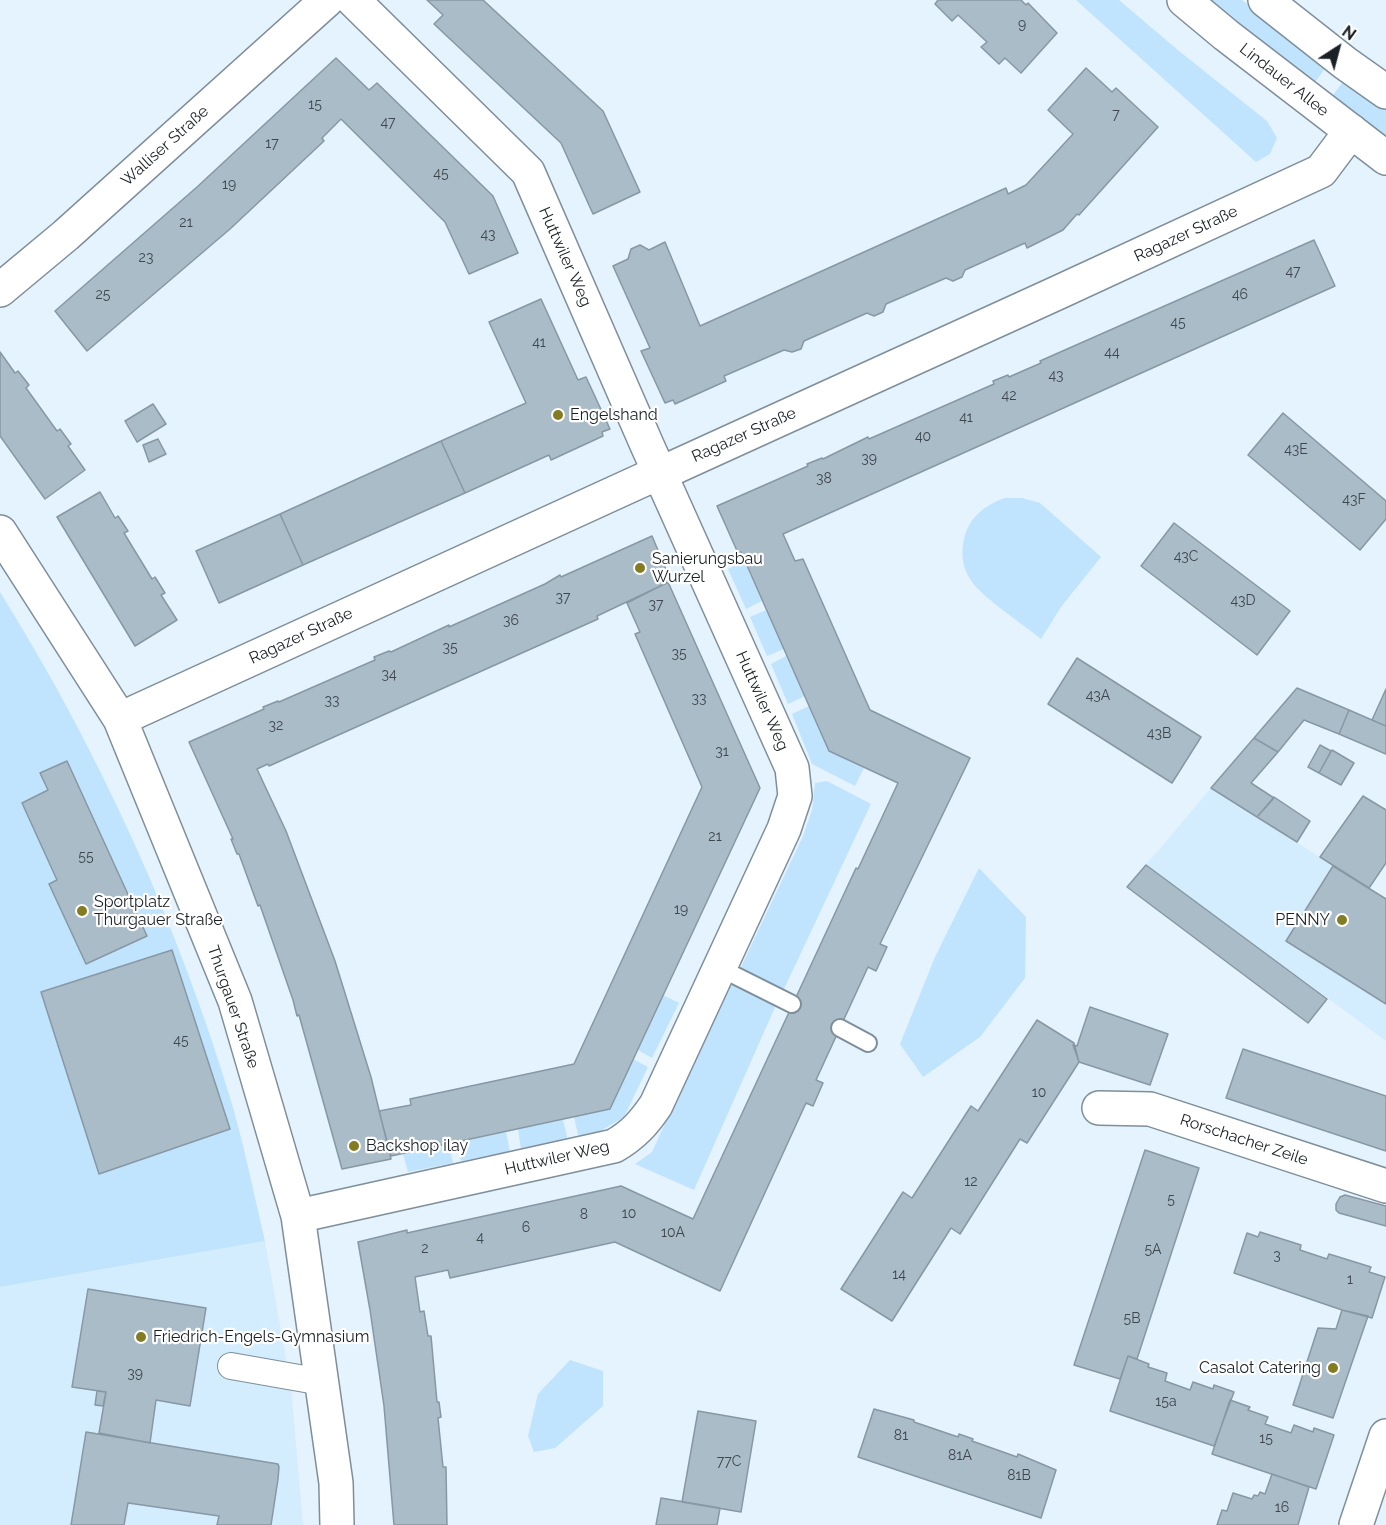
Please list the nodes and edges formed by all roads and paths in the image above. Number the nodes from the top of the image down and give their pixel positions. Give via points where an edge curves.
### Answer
1 (327, 0) edge
2 (353, 0) edge
3 (1184, 0) edge
4 (1264, 0) edge
5 (1386, 92) edge
6 (1351, 130) junction
7 (1386, 158) edge
8 (0, 290) edge
9 (660, 472) junction
10 (0, 532) edge
11 (120, 719) junction
12 (720, 968) junction
13 (792, 1004) dead end
14 (840, 1028) dead end
15 (868, 1043) dead end
16 (1100, 1108) dead end
17 (1386, 1186) edge
18 (298, 1216) junction
19 (231, 1366) dead end
20 (322, 1382) junction
21 (1386, 1436) edge
22 (337, 1525) edge
23 (1356, 1525) edge

1 - 8 street, Walliser Straße
2 - 9 street, Huttwiler Weg via 528,172
3 - 6 street, Lindauer Allee
4 - 5 street
6 - 7 street, Lindauer Allee
6 - 9 street, Ragazer Straße via 1321,171
9 - 11 street, Ragazer Straße
9 - 12 street, Huttwiler Weg via 792,768 795,796 791,813
10 - 11 street, Thurgauer Straße
11 - 18 street, Thurgauer Straße via 234,1001
12 - 13 lane
12 - 18 street, Huttwiler Weg via 656,1105 644,1124 614,1146
14 - 15 lane
16 - 17 street, Rorschacher Zeile via 1150,1109
18 - 20 street, Thurgauer Straße
19 - 20 street
20 - 22 street, Thurgauer Straße via 336,1483
21 - 23 street

